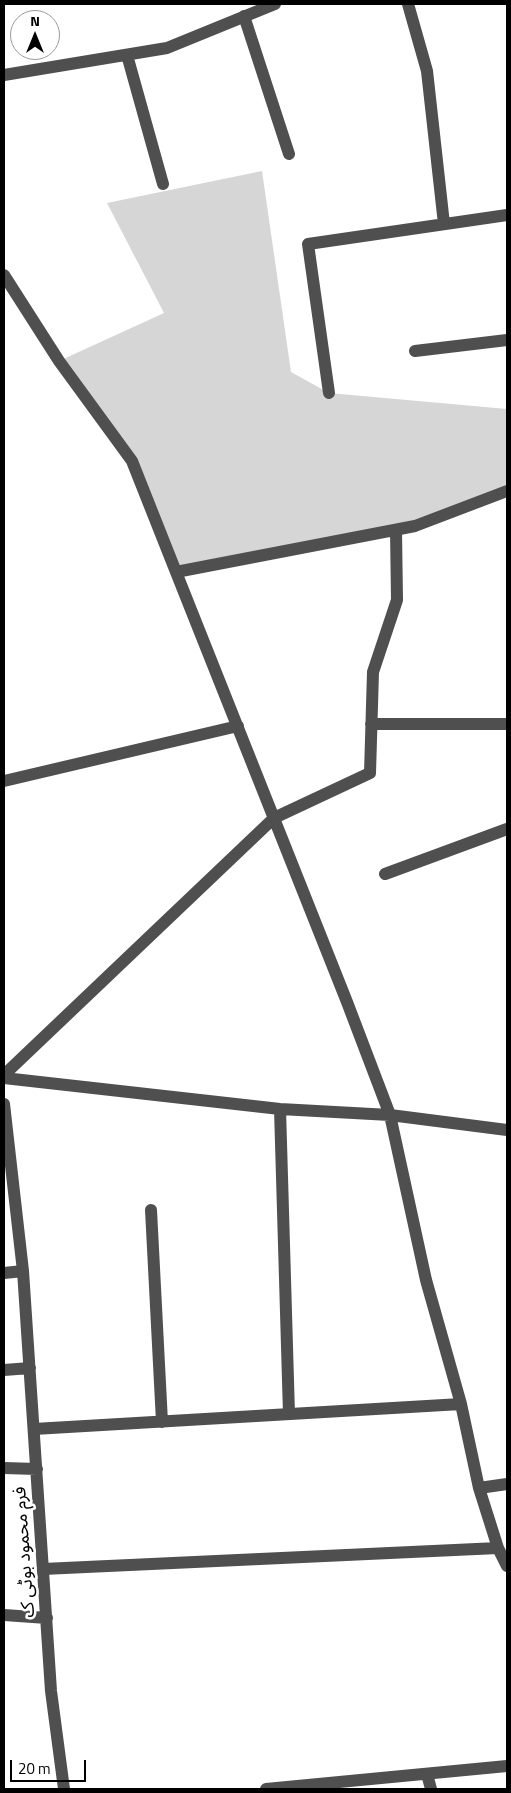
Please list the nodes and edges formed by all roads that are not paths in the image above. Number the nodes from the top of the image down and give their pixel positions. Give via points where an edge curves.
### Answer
1 (275, 4) edge
2 (408, 4) edge
3 (244, 16) junction
4 (127, 55) junction
5 (4, 74) edge
6 (289, 154) dead end
7 (163, 184) dead end
8 (507, 215) edge
9 (444, 224) junction
10 (4, 275) edge
11 (507, 340) edge
12 (415, 351) dead end
13 (329, 393) dead end
14 (507, 491) edge
15 (396, 530) junction
16 (176, 572) junction
17 (371, 724) junction
18 (507, 724) edge
19 (238, 726) junction
20 (4, 781) edge
21 (274, 818) junction
22 (507, 829) edge
23 (385, 874) dead end
24 (4, 1077) edge
25 (4, 1104) edge
26 (280, 1109) junction
27 (390, 1115) junction
28 (507, 1130) edge
29 (151, 1210) dead end
30 (23, 1271) junction
31 (4, 1273) edge
32 (30, 1368) junction
33 (4, 1370) edge
34 (461, 1404) junction
35 (289, 1414) junction
36 (162, 1422) junction
37 (34, 1429) junction
38 (4, 1468) edge
39 (37, 1469) junction
40 (507, 1484) edge
41 (478, 1488) junction
42 (498, 1548) junction
43 (507, 1566) edge
44 (43, 1569) junction
45 (4, 1615) edge
46 (47, 1618) junction
47 (507, 1766) edge
48 (427, 1774) junction
49 (361, 1785) edge
50 (64, 1789) edge
51 (266, 1789) edge
52 (431, 1789) edge

1 - 3 street
2 - 9 street via 426,71
3 - 4 street via 167,48
3 - 6 street
4 - 5 street
4 - 7 street
8 - 9 street
9 - 13 street via 308,244
10 - 16 street via 59,361 132,461
11 - 12 street
14 - 15 street via 415,526
15 - 16 street
15 - 17 street via 397,600 373,672
16 - 19 street
17 - 18 street
17 - 21 street via 370,773
19 - 20 street
19 - 21 street
21 - 24 street
21 - 27 street
22 - 23 street
24 - 26 street
25 - 30 street, فرم محمود بوٹی ک
26 - 27 street
26 - 35 street
27 - 28 street
27 - 34 street via 426,1280
29 - 36 street
30 - 31 street
30 - 32 street, فرم محمود بوٹی ک
32 - 33 street
32 - 37 street, فرم محمود بوٹی ک
34 - 35 street
34 - 41 street
35 - 36 street
36 - 37 street
37 - 39 street, فرم محمود بوٹی ک
38 - 39 street
39 - 44 street, فرم محمود بوٹی ک
40 - 41 street
41 - 42 street
42 - 43 street
42 - 44 street
44 - 46 street, فرم محمود بوٹی ک
45 - 46 street
46 - 50 street, فرم محمود بوٹی ک via 51,1691
47 - 48 street
48 - 49 street
48 - 52 street
49 - 51 street

